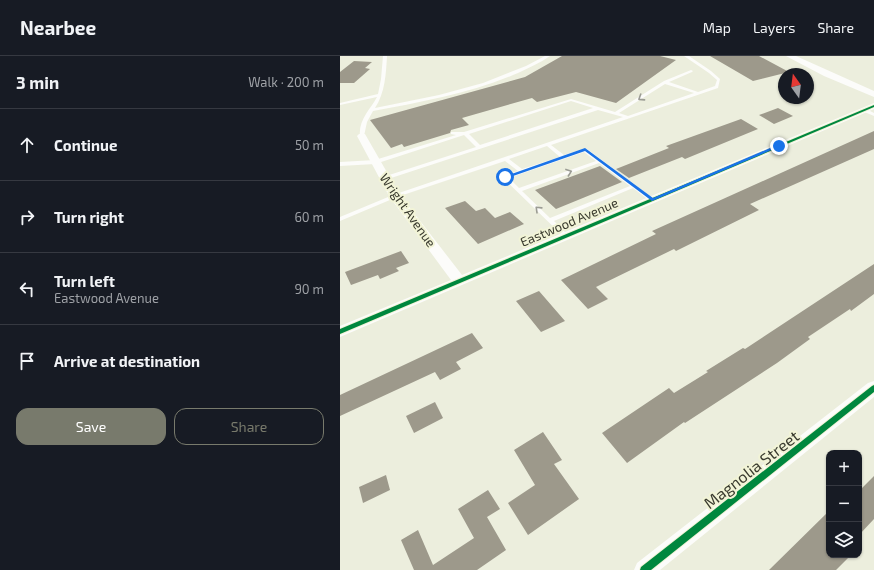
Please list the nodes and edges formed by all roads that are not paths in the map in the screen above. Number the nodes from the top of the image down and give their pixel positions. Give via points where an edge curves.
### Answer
1 (385, 56) edge
2 (548, 56) edge
3 (686, 56) edge
4 (790, 56) edge
5 (691, 71) dead end
6 (665, 82) junction
7 (697, 93) junction
8 (874, 94) edge
9 (379, 95) junction
10 (340, 104) edge
11 (598, 108) junction
12 (370, 110) junction
13 (871, 110) edge
14 (616, 113) junction
15 (627, 117) junction
16 (453, 133) dead end
17 (466, 134) junction
18 (362, 136) joint
19 (442, 136) dead end
20 (547, 144) junction
21 (431, 146) junction
22 (479, 147) junction
23 (562, 157) junction
24 (506, 159) junction
25 (600, 160) junction
26 (375, 162) junction
27 (340, 164) edge
28 (521, 172) junction
29 (385, 178) junction
30 (634, 186) junction
31 (519, 190) junction
32 (395, 196) junction
33 (652, 200) junction
34 (340, 219) edge
35 (550, 220) junction
36 (566, 236) junction
37 (459, 281) junction
38 (340, 332) edge
39 (874, 388) edge
40 (644, 570) edge

1 - 9 lane
2 - 12 lane via 509,76 486,83 409,103
3 - 7 lane via 719,80 717,86
4 - 8 street
5 - 6 lane
6 - 7 lane
6 -> 14 lane
7 - 15 lane
9 - 10 lane
9 - 12 lane via 379,99
11 - 14 lane
11 - 17 lane via 571,100
11 - 22 lane
12 - 18 lane via 363,122
13 - 33 street, Eastwood Avenue
14 - 15 lane
15 - 20 lane
16 - 17 lane
17 - 21 lane
17 - 22 lane
18 - 26 street, Wright Avenue
19 - 21 lane
20 - 23 lane
20 - 24 lane
21 - 26 lane
22 - 29 lane
23 - 25 lane via 585,150
23 - 28 lane
24 - 28 lane
24 - 32 lane
25 - 30 lane
31 -> 25 lane
26 - 27 lane
26 - 29 street, Wright Avenue
28 - 31 lane via 505,177
29 - 32 street, Wright Avenue
30 - 33 lane
30 - 35 lane
35 -> 31 lane
32 - 34 lane
32 - 37 street, Wright Avenue
33 - 36 street, Eastwood Avenue
35 - 36 lane
36 - 37 street, Eastwood Avenue
37 - 38 street, Eastwood Avenue
39 - 40 street, Magnolia Street

